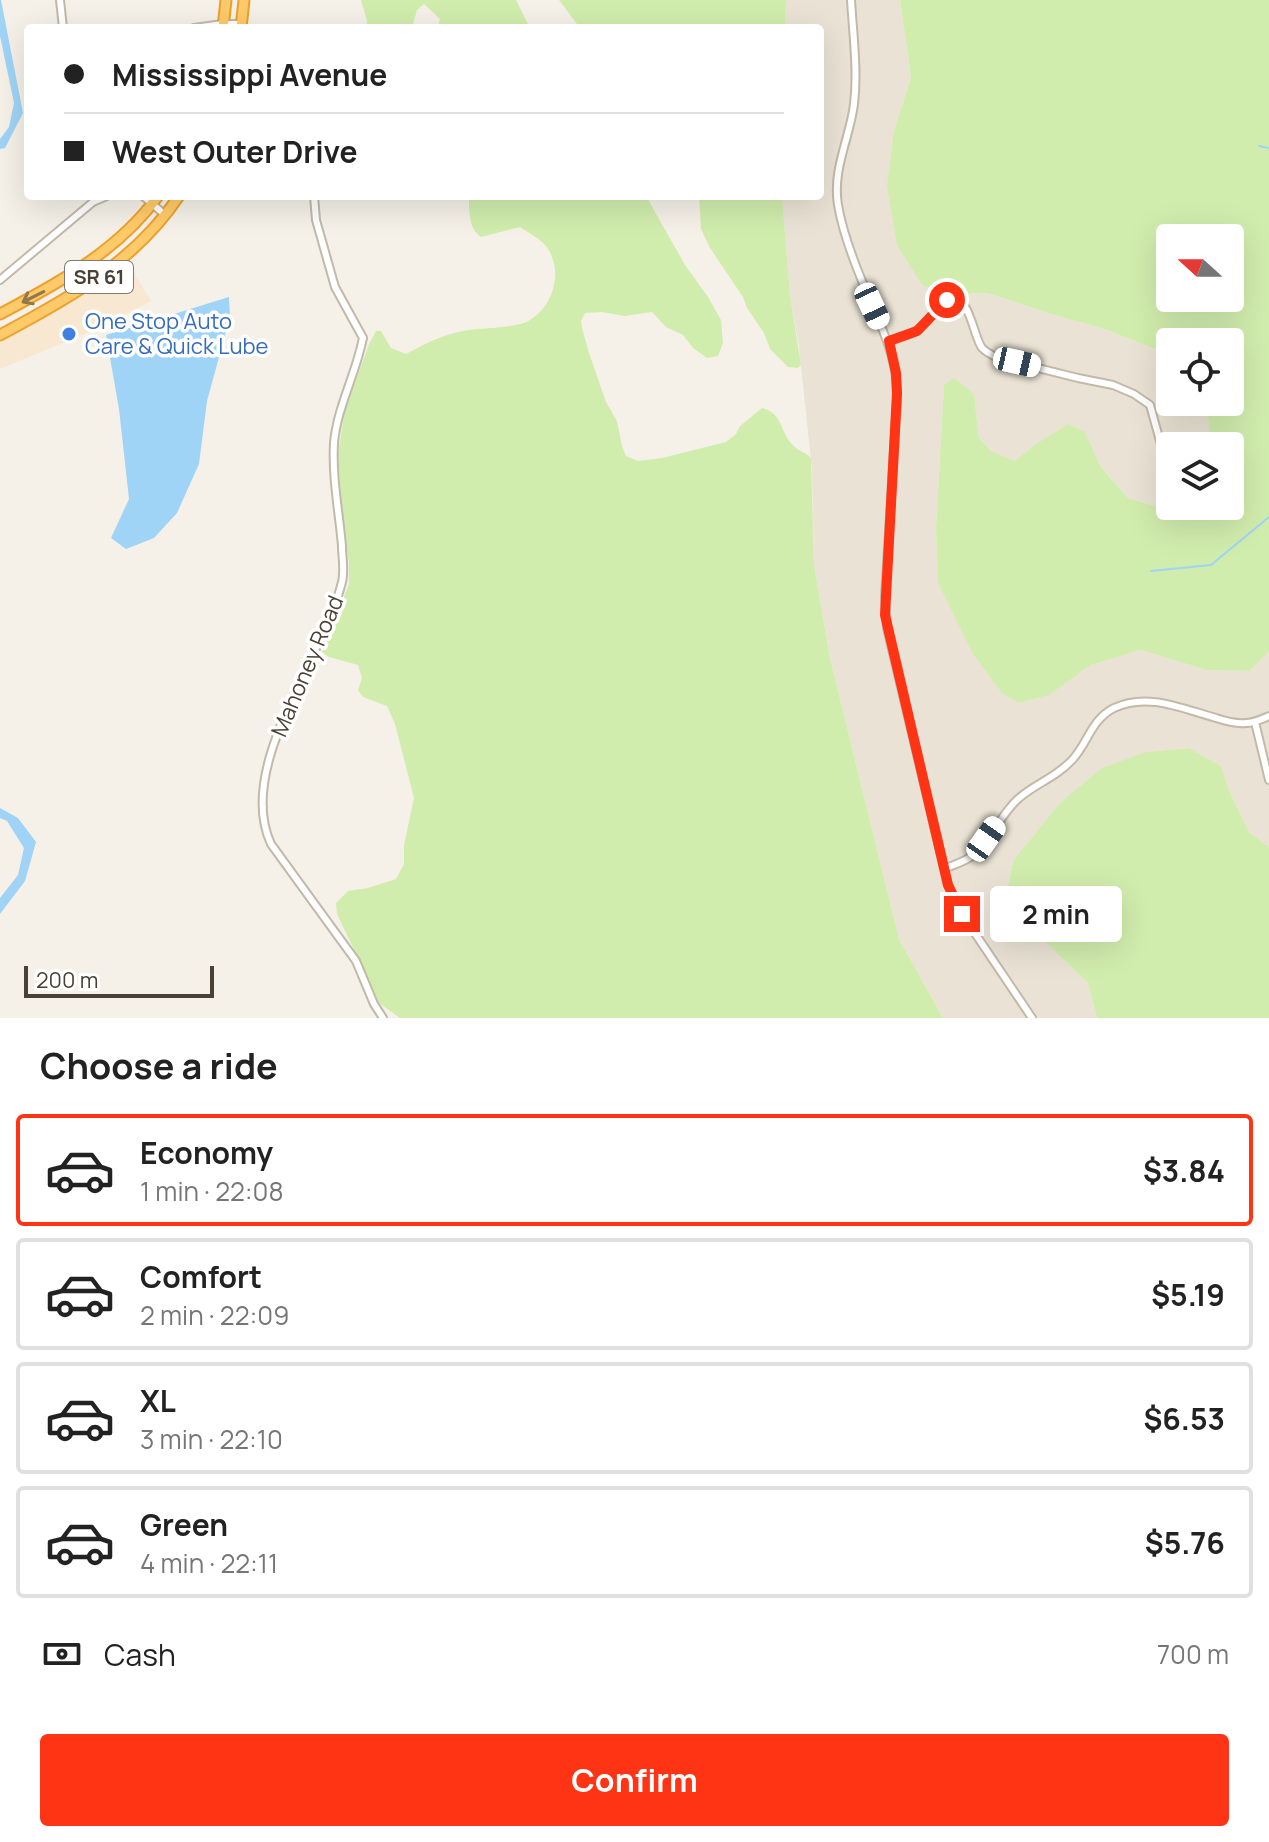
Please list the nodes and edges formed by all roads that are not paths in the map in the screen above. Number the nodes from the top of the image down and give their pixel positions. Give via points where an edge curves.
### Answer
1 (60, 0) edge
2 (226, 0) edge
3 (244, 0) edge
4 (851, 0) edge
5 (63, 24) edge
6 (223, 24) edge
7 (241, 24) edge
8 (98, 200) edge
9 (156, 200) edge
10 (176, 200) edge
11 (314, 200) edge
12 (164, 214) junction
13 (0, 280) edge
14 (0, 314) edge
15 (0, 335) edge
16 (889, 341) junction
17 (1158, 432) edge
18 (1269, 716) edge
19 (1255, 722) junction
20 (1269, 780) edge
21 (944, 869) junction
22 (383, 1018) edge
23 (1032, 1018) edge

1 - 5 street
2 - 6 highway
3 - 7 highway
4 - 16 street via 854,107 836,196 856,263
8 - 13 street
9 - 12 street
9 -> 14 highway, SR 61 via 104,252
10 - 12 highway, SR 61
11 - 22 street, Mahoney Road via 335,287 363,338 334,441 344,577 286,710 262,799 271,844 356,961
12 - 15 highway, SR 61 via 107,272
16 - 17 street via 917,331 942,303 957,299 989,354 1113,385 1146,401
16 - 21 street via 897,393 885,615
18 - 19 street
19 - 20 street
19 - 21 street via 1232,722 1152,701 1112,709 1066,766 1020,797 977,851
21 - 23 street via 954,901

